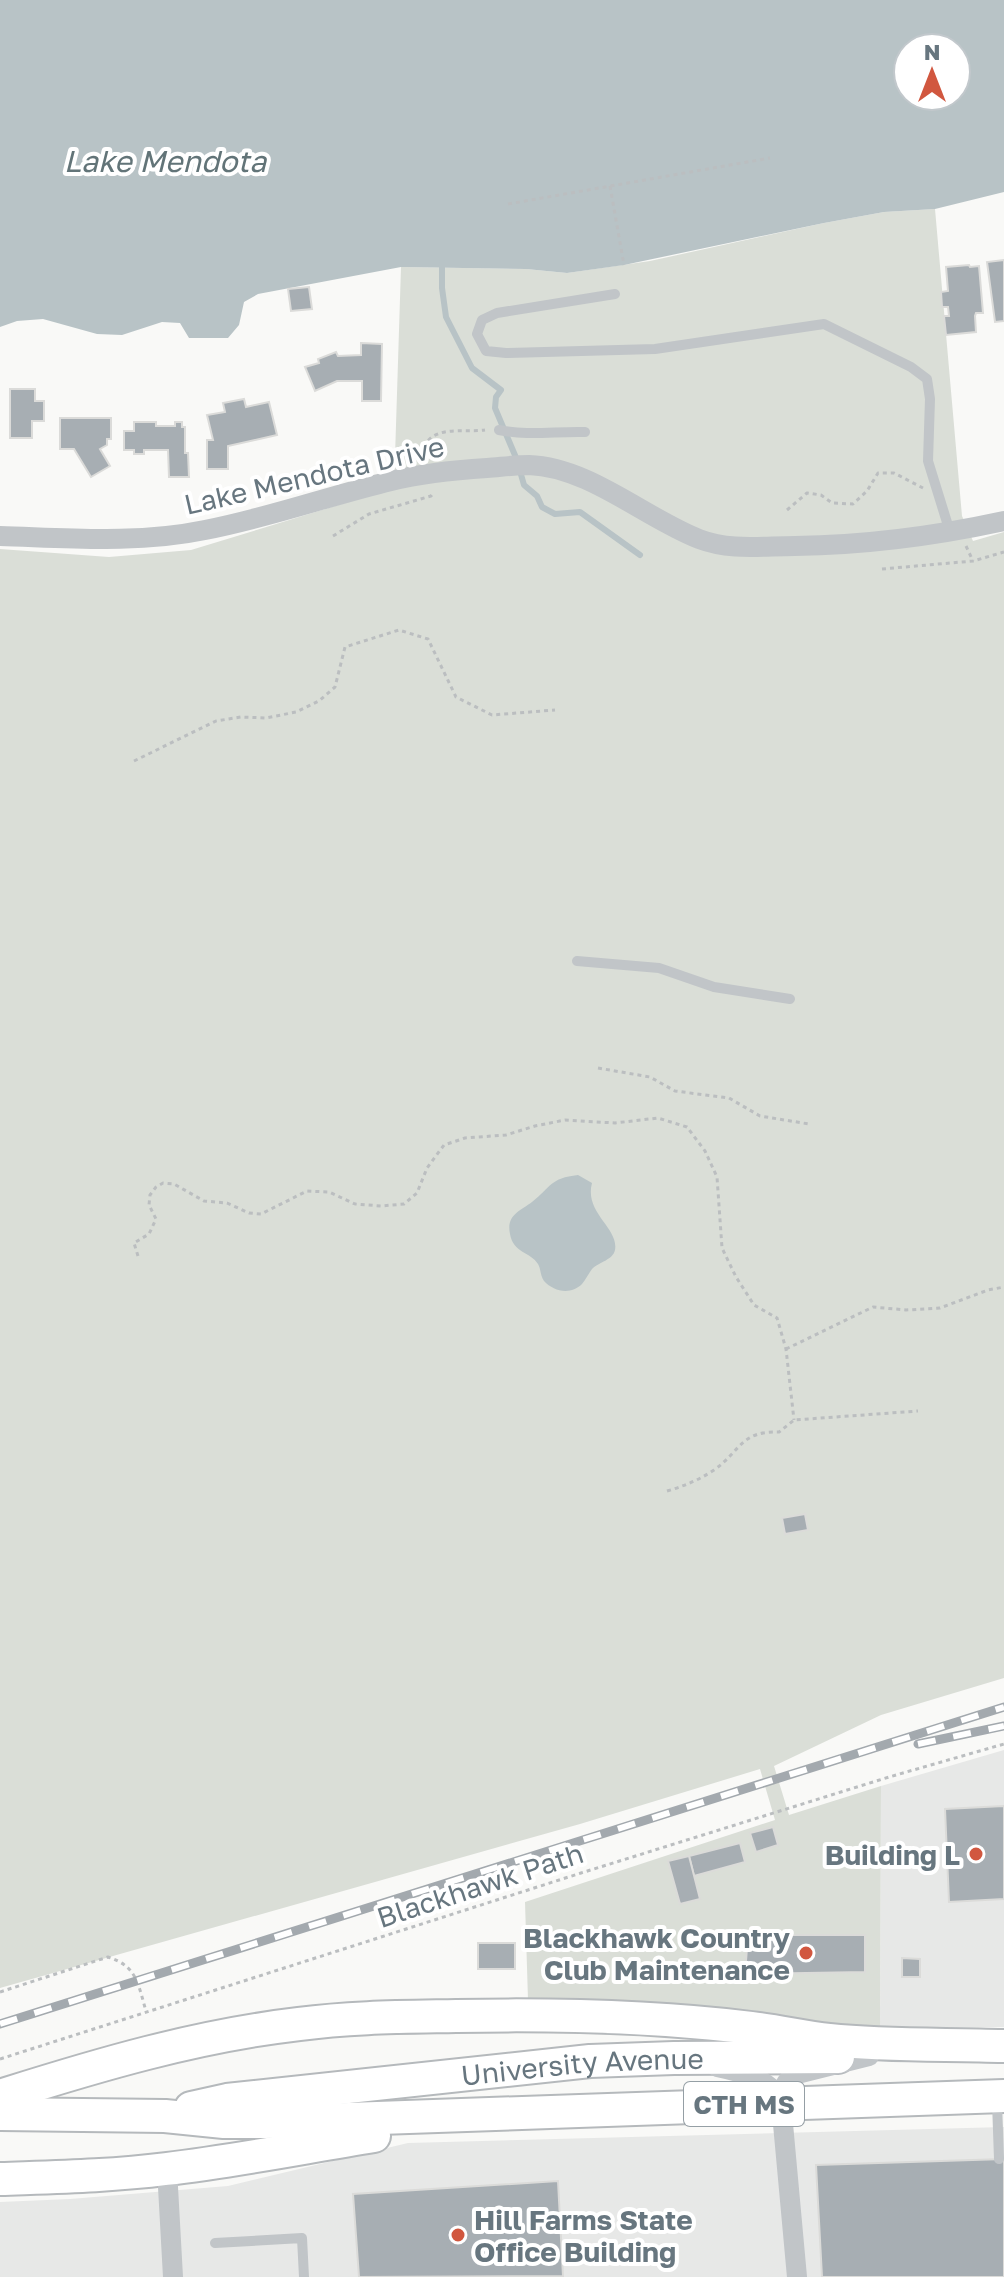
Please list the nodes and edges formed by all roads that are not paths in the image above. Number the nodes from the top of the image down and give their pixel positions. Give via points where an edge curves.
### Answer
1 (615, 294) dead end
2 (499, 430) dead end
3 (585, 432) dead end
4 (1004, 521) edge
5 (950, 532) junction
6 (0, 536) edge
7 (577, 961) dead end
8 (790, 999) dead end
9 (1004, 2046) edge
10 (1004, 2053) edge
11 (869, 2056) junction
12 (674, 2058) junction
13 (0, 2096) edge
14 (1001, 2096) edge
15 (781, 2102) junction
16 (0, 2114) edge
17 (484, 2115) junction
18 (165, 2116) junction
19 (999, 2159) dead end
20 (167, 2169) junction
21 (0, 2179) edge
22 (215, 2243) dead end
23 (173, 2277) edge
24 (304, 2277) edge
25 (797, 2277) edge

1 - 5 lane via 497,313 482,320 477,334 486,351 506,353 655,349 824,324 927,379 928,461
2 - 3 lane
4 - 5 street, Lake Mendota Drive
5 - 6 street, Lake Mendota Drive via 839,546 729,546 701,540 574,474 550,466 516,466 393,480 203,531 151,538
7 - 8 lane via 659,968 714,987
9 - 13 main road via 842,2041 617,2017 375,2017 178,2045
10 - 11 main road, University Avenue / CTH MS
11 - 12 main road, University Avenue / CTH MS
11 - 15 street via 794,2076 784,2086
12 - 15 street via 754,2078 773,2089
12 - 18 main road, University Avenue / CTH MS via 590,2061 313,2090 213,2103
14 - 15 main road, University Avenue / CTH MS
14 - 19 lane
15 - 17 main road, University Avenue / CTH MS
15 - 25 street
16 - 18 main road, University Avenue / CTH MS
17 - 18 main road, University Avenue / CTH MS via 247,2122
17 - 20 main road
20 - 21 main road
20 - 23 street
22 - 24 lane via 302,2238

